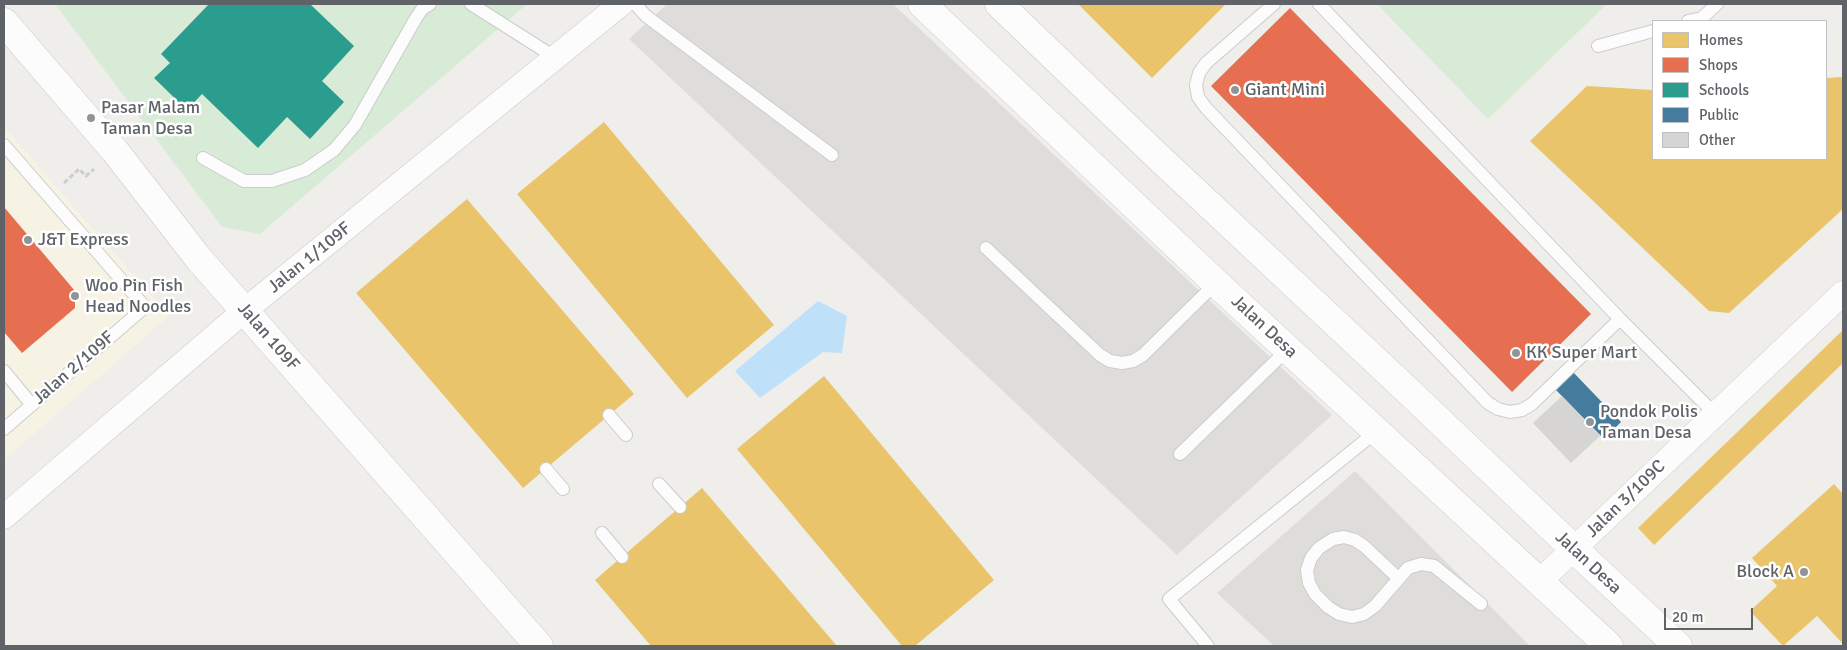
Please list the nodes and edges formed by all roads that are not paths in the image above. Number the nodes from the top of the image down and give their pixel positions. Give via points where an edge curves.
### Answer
1 (430, 4) edge
2 (471, 4) edge
3 (621, 4) edge
4 (635, 4) edge
5 (922, 4) edge
6 (999, 4) edge
7 (1274, 4) edge
8 (1319, 4) edge
9 (1717, 4) edge
10 (1693, 20) edge
11 (4, 22) edge
12 (1652, 31) edge
13 (1598, 46) dead end
14 (556, 58) junction
15 (4, 145) edge
16 (832, 156) dead end
17 (203, 158) dead end
18 (986, 248) dead end
19 (1216, 283) junction
20 (1843, 293) edge
21 (244, 311) junction
22 (1620, 319) junction
23 (1288, 349) junction
24 (4, 371) edge
25 (32, 404) junction
26 (1716, 414) junction
27 (609, 415) dead end
28 (4, 429) edge
29 (1377, 431) junction
30 (626, 435) dead end
31 (1180, 454) dead end
32 (546, 469) dead end
33 (660, 484) dead end
34 (563, 489) dead end
35 (680, 507) dead end
36 (4, 517) edge
37 (602, 533) dead end
38 (1574, 549) junction
39 (622, 557) dead end
40 (1398, 578) junction
41 (1540, 581) junction
42 (1482, 604) dead end
43 (539, 646) edge
44 (1208, 646) edge
45 (1609, 646) edge
46 (1678, 646) edge

1 - 17 lane via 416,18 355,125 334,150 305,170 272,181 244,181
2 - 14 lane
3 - 14 street, Jalan 1/109F
4 - 16 lane via 646,16
5 - 19 main road, Jalan Desa
6 - 38 main road, Jalan Desa
7 - 22 lane via 1206,63 1196,85 1198,97 1488,402 1510,412 1527,407
8 - 22 lane
9 - 10 lane via 1702,18
11 - 21 main road, Jalan 109F via 115,151
12 - 13 lane
14 - 21 street, Jalan 1/109F
15 - 25 lane, Jalan 2/109F via 145,307
18 - 19 lane via 1100,355 1122,363 1143,355
19 - 23 main road, Jalan Desa
20 - 26 street, Jalan 3/109C
21 - 36 street, Jalan 1/109F
21 - 43 main road, Jalan 109F
22 - 26 lane
23 - 29 main road, Jalan Desa
23 - 31 lane
24 - 25 lane
25 - 28 lane, Jalan 2/109F
26 - 38 street, Jalan 3/109C
27 - 30 lane
29 - 41 main road, Jalan Desa
29 - 44 lane via 1169,600
32 - 34 lane
33 - 35 lane
37 - 39 lane
38 - 41 street, Jalan 3/109C
38 - 46 main road, Jalan Desa
40 - 40 lane via 1375,606 1352,617 1328,607 1309,583 1307,570 1319,548 1333,539 1344,537 1364,546
40 - 42 lane via 1408,568 1421,564 1434,566
41 - 45 main road, Jalan Desa

